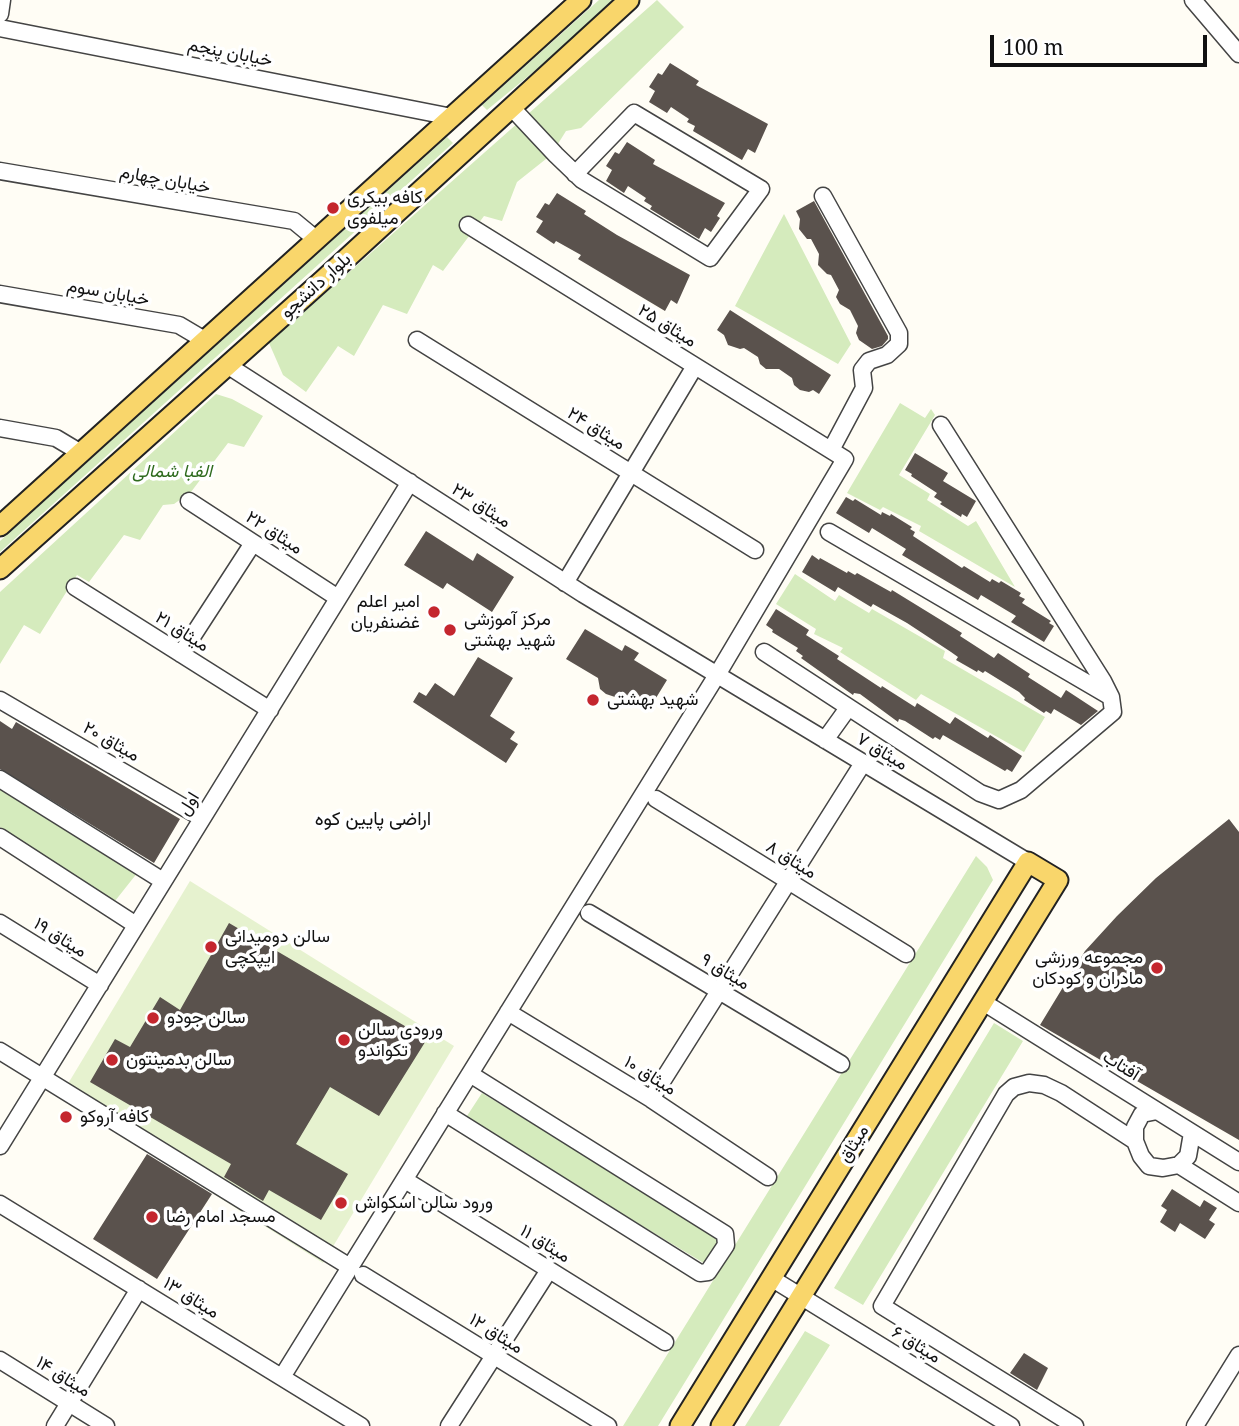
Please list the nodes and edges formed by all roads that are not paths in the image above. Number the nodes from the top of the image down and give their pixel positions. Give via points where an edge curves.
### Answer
1 (2, 0) edge
2 (581, 0) edge
3 (629, 0) edge
4 (1193, 0) edge
5 (0, 14) edge
6 (0, 28) edge
7 (1239, 54) edge
8 (512, 108) junction
9 (452, 117) junction
10 (476, 140) junction
11 (0, 172) edge
12 (575, 174) junction
13 (823, 196) dead end
14 (468, 226) dead end
15 (317, 240) junction
16 (0, 294) edge
17 (417, 340) dead end
18 (205, 341) junction
19 (227, 365) junction
20 (695, 366) junction
21 (941, 425) dead end
22 (0, 428) edge
23 (81, 453) junction
24 (838, 454) junction
25 (631, 473) junction
26 (410, 482) junction
27 (189, 501) dead end
28 (0, 526) edge
29 (829, 532) dead end
30 (253, 543) junction
31 (755, 550) dead end
32 (0, 569) edge
33 (565, 583) junction
34 (75, 587) dead end
35 (338, 598) junction
36 (764, 652) dead end
37 (181, 654) junction
38 (717, 675) junction
39 (1111, 697) junction
40 (0, 700) edge
41 (848, 708) junction
42 (270, 710) junction
43 (825, 740) junction
44 (863, 763) junction
45 (0, 779) edge
46 (656, 799) dead end
47 (202, 818) junction
48 (0, 837) edge
49 (1028, 862) junction
50 (787, 880) junction
51 (163, 881) junction
52 (589, 913) dead end
53 (0, 923) edge
54 (136, 925) junction
55 (906, 954) dead end
56 (100, 985) junction
57 (718, 991) junction
58 (983, 1002) junction
59 (508, 1012) junction
60 (0, 1051) edge
61 (841, 1064) dead end
62 (470, 1074) junction
63 (43, 1077) junction
64 (651, 1099) junction
65 (1157, 1111) junction
66 (445, 1113) junction
67 (1192, 1133) junction
68 (1135, 1141) junction
69 (0, 1146) edge
70 (1239, 1162) edge
71 (1179, 1165) junction
72 (768, 1177) dead end
73 (405, 1180) junction
74 (1239, 1203) edge
75 (0, 1204) edge
76 (549, 1270) junction
77 (357, 1271) junction
78 (771, 1278) junction
79 (139, 1289) junction
80 (801, 1296) junction
81 (665, 1342) dead end
82 (494, 1355) junction
83 (1239, 1355) edge
84 (0, 1360) edge
85 (282, 1377) junction
86 (69, 1403) junction
87 (1005, 1424) edge
88 (55, 1426) edge
89 (106, 1426) edge
90 (361, 1426) edge
91 (449, 1426) edge
92 (608, 1426) edge
93 (680, 1426) edge
94 (721, 1426) edge
95 (1075, 1426) edge
96 (1195, 1426) edge

1 - 5 street
2 - 9 main road, بلوار دانشجو
3 - 8 main road, بلوار دانشجو
4 - 7 street
6 - 9 street, خیابان پنجم
8 - 10 main road, بلوار دانشجو
8 - 12 street
9 - 10 main road
9 - 15 main road, بلوار دانشجو
10 - 19 main road, بلوار دانشجو
11 - 15 street, خیابان چهارم via 294,221
12 - 12 street via 710,258 761,189 634,113
13 - 24 street via 898,333 899,344 862,370 864,388
14 - 20 street, میثاق ۲۵
15 - 18 main road, بلوار دانشجو
16 - 18 street, خیابان سوم via 179,325
17 - 25 street, میثاق ۲۴
18 - 23 main road, بلوار دانشجو
19 - 26 street, میثاق ۲۳
19 - 32 main road, بلوار دانشجو
20 - 24 street, میثاق ۲۵
20 - 25 street
21 - 39 street
22 - 23 street via 56,438
23 - 28 main road, بلوار دانشجو
24 - 38 street
25 - 31 street, میثاق ۲۴
25 - 33 street
26 - 33 street, میثاق ۲۳
26 - 35 street, اول
27 - 30 street, میثاق ۲۲
29 - 39 street
30 - 35 street, میثاق ۲۲
30 - 37 street
33 - 38 street, میثاق ۲۳
34 - 37 street, میثاق ۲۱
35 - 42 street, اول
36 - 41 street
37 - 42 street, میثاق ۲۱
38 - 43 street, میثاق ۷
38 - 59 street
39 - 41 street via 1113,712 1021,790 999,800 979,793
40 - 47 street, میثاق ۲۰
41 - 43 street
42 - 47 street, اول
43 - 44 street, میثاق ۷
44 - 49 street, میثاق ۷
44 - 50 street
45 - 51 street
46 - 50 street, میثاق ۸
47 - 51 street, اول
48 - 54 street
49 - 58 main road, میثاق via 1058,880
49 - 78 main road, میثاق
50 - 55 street, میثاق ۸
50 - 57 street
51 - 54 street, اول
52 - 57 street, میثاق ۹
53 - 56 street, میثاق ۱۹
54 - 56 street, اول
56 - 63 street, اول
57 - 61 street, میثاق ۹
57 - 64 street
58 - 65 street, آفتاب
58 - 80 main road, میثاق
59 - 62 street
59 - 64 street, میثاق ۱۰
60 - 63 street, میثاق ۱۲
62 - 66 street
62 - 66 street via 725,1234 726,1245 708,1272 701,1273
63 - 69 street, اول
63 - 77 street, میثاق ۱۲
64 - 72 street, میثاق ۱۰
65 - 67 street, آفتاب
65 - 68 street via 1142,1114 1135,1127
66 - 73 street
67 - 70 street, آفتاب
67 - 71 street via 1188,1156
68 - 71 street via 1149,1166
68 - 95 street via 1052,1089 1028,1083 1014,1087 882,1306
71 - 74 street
73 - 76 street, میثاق ۱۱
73 - 77 street
75 - 79 street, میثاق ۱۳
76 - 81 street, میثاق ۱۱
76 - 82 street
77 - 82 street, میثاق ۱۲
77 - 85 street
78 - 80 street, میثاق ۶
78 - 93 main road, میثاق
79 - 85 street, میثاق ۱۳
79 - 86 street
80 - 87 street, میثاق ۶
80 - 94 main road, میثاق
82 - 91 street
82 - 92 street, میثاق ۱۲
83 - 96 street
84 - 86 street, میثاق ۱۴
85 - 90 street, میثاق ۱۳
86 - 88 street
86 - 89 street, میثاق ۱۴

